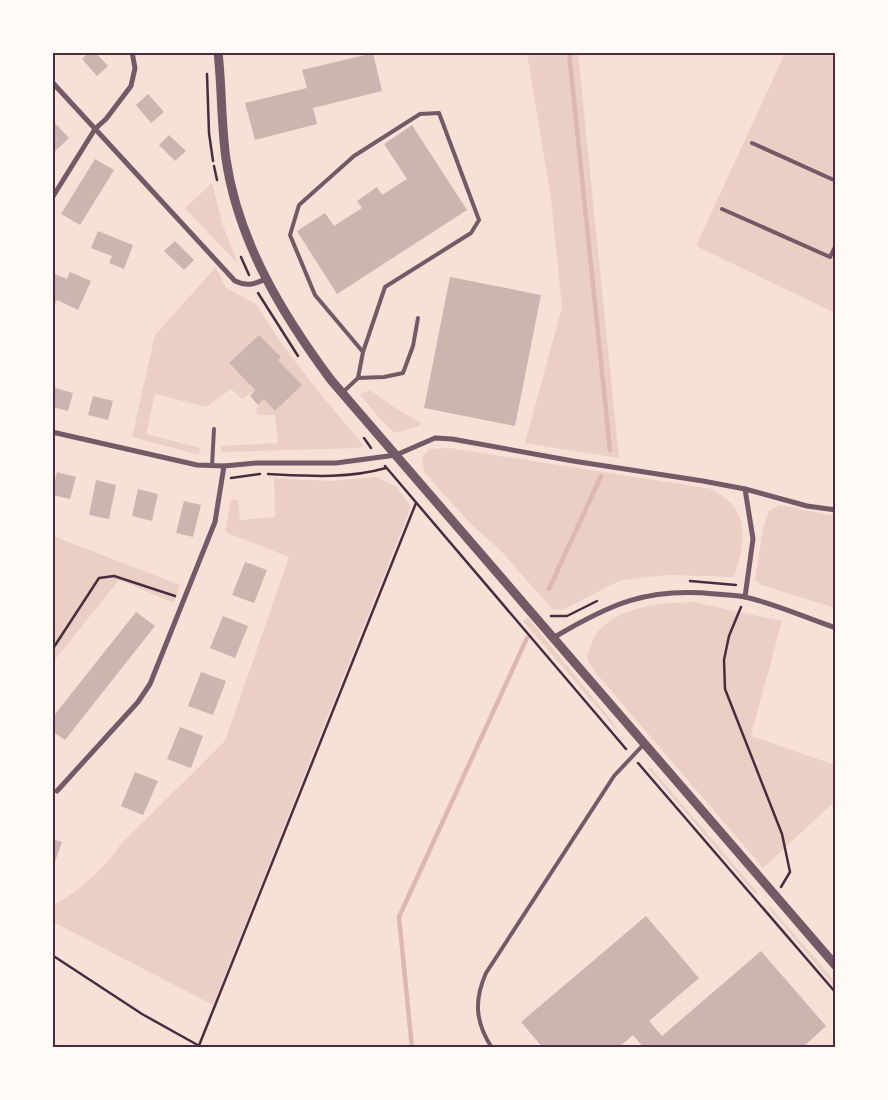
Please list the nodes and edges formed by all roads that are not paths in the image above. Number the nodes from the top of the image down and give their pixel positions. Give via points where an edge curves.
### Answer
1 (132, 52) edge
2 (218, 52) edge
3 (52, 82) edge
4 (95, 129) junction
5 (752, 144) dead end
6 (836, 180) edge
7 (52, 198) edge
8 (722, 208) dead end
9 (836, 245) edge
10 (266, 279) junction
11 (418, 318) dead end
12 (363, 352) junction
13 (358, 378) junction
14 (342, 393) junction
15 (214, 429) dead end
16 (52, 432) edge
17 (396, 455) junction
18 (212, 466) junction
19 (224, 466) junction
20 (745, 489) junction
21 (836, 510) edge
22 (745, 597) junction
23 (836, 628) edge
24 (554, 638) junction
25 (644, 744) junction
26 (57, 791) dead end
27 (836, 966) edge
28 (492, 1048) edge

1 - 4 street via 135,68 130,86
2 - 10 street via 226,160 234,197
3 - 4 street
4 - 7 street
4 - 10 street via 235,281 252,285
5 - 6 lane
8 - 9 lane via 830,257
10 - 14 street via 303,343
11 - 13 lane via 413,346 403,373
12 - 12 lane via 385,287 471,233 479,220 439,112 420,114 354,156 298,205 290,235 315,295
12 - 13 lane
13 - 14 lane
14 - 17 street
15 - 18 lane
16 - 18 street
17 - 19 street via 336,463
17 - 20 street via 423,441 443,438
17 - 24 street
18 - 19 street
19 - 26 street via 215,522 145,693
20 - 21 street via 807,506
20 - 22 street via 753,539
22 - 23 street
22 - 24 street via 686,591 651,593 592,615
24 - 25 street
25 - 27 street
25 - 28 lane via 614,776 486,973 476,1006 478,1021

